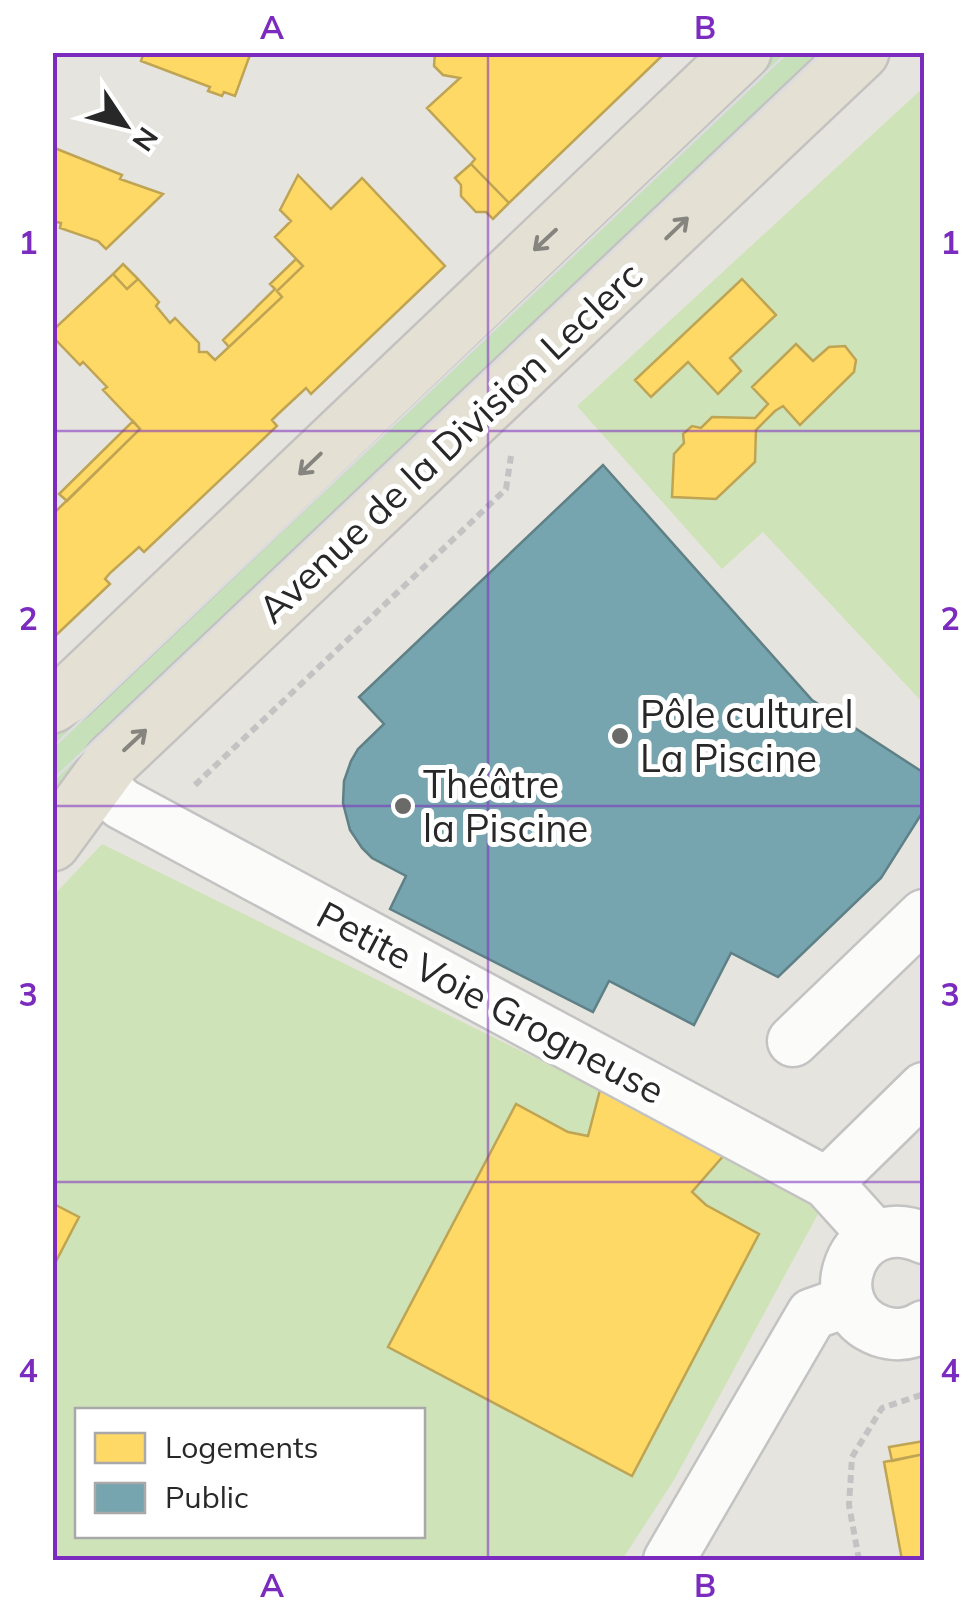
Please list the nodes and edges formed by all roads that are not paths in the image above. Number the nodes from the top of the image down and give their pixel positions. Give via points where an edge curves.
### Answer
1 (743, 52) edge
2 (861, 52) edge
3 (52, 706) edge
4 (110, 793) junction
5 (52, 842) edge
6 (924, 915) edge
7 (792, 1041) dead end
8 (924, 1088) edge
9 (827, 1183) junction
10 (874, 1235) junction
11 (924, 1238) edge
12 (849, 1301) junction
13 (924, 1326) edge
14 (670, 1560) edge

1 -> 3 main road, Avenue de la Division Leclerc
4 -> 2 main road, Avenue de la Division Leclerc via 113,760
4 - 5 main road, Avenue de la Division Leclerc
4 - 9 street, Petite Voie Grogneuse
6 - 7 street
8 - 9 street
9 - 10 street, Petite Voie Grogneuse
10 - 11 street via 911,1232
10 - 12 street via 848,1270
12 - 13 street via 869,1326 884,1332 900,1335
12 - 14 street via 812,1314

